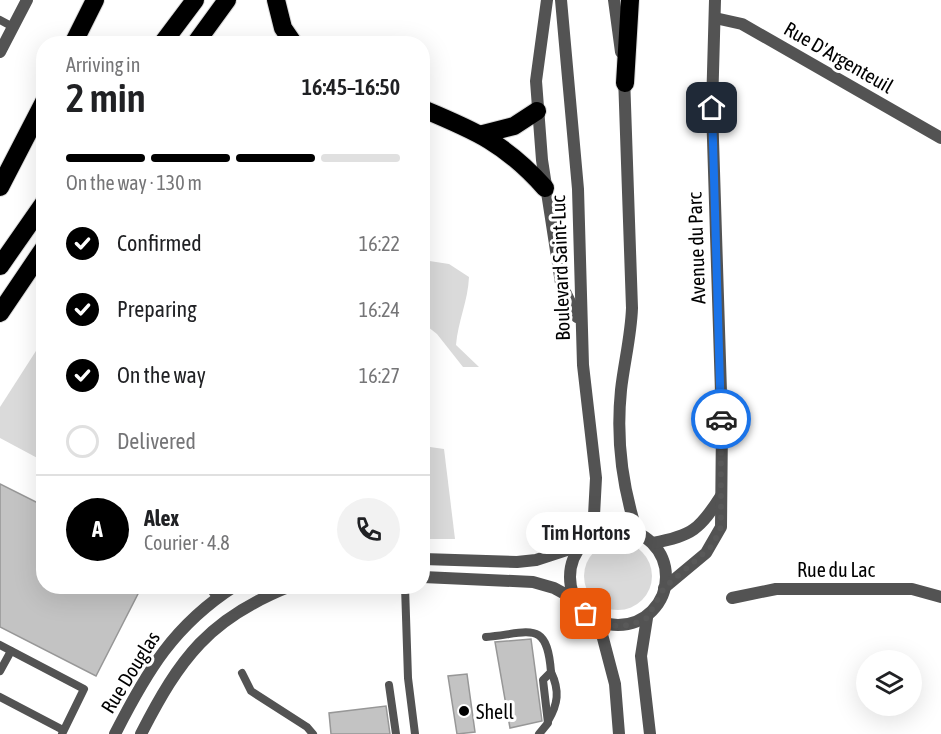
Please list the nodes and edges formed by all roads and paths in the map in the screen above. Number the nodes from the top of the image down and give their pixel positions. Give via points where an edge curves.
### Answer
1 (27, 0) edge
2 (95, 0) edge
3 (195, 0) edge
4 (227, 0) edge
5 (276, 0) edge
6 (547, 0) edge
7 (561, 0) edge
8 (614, 0) edge
9 (630, 0) edge
10 (715, 0) edge
11 (715, 18) junction
12 (0, 20) edge
13 (13, 27) junction
14 (77, 36) edge
15 (168, 36) edge
16 (201, 36) edge
17 (288, 36) edge
18 (0, 52) edge
19 (625, 83) junction
20 (537, 111) junction
21 (430, 112) edge
22 (36, 117) edge
23 (483, 134) junction
24 (941, 138) edge
25 (0, 187) edge
26 (546, 188) junction
27 (36, 214) edge
28 (36, 260) edge
29 (0, 266) edge
30 (0, 313) edge
31 (580, 324) junction
32 (722, 495) junction
33 (638, 532) junction
34 (593, 534) junction
35 (653, 543) junction
36 (582, 545) junction
37 (430, 559) edge
38 (430, 577) edge
39 (664, 588) junction
40 (214, 594) edge
41 (223, 594) edge
42 (274, 594) edge
43 (405, 594) edge
44 (941, 597) edge
45 (217, 598) junction
46 (732, 598) dead end
47 (576, 600) junction
48 (647, 618) junction
49 (599, 623) junction
50 (486, 637) dead end
51 (0, 645) edge
52 (10, 651) junction
53 (0, 671) edge
54 (551, 672) junction
55 (242, 673) dead end
56 (389, 685) dead end
57 (0, 697) edge
58 (548, 723) junction
59 (63, 732) edge
60 (115, 734) edge
61 (141, 734) edge
62 (313, 734) edge
63 (396, 734) edge
64 (415, 734) edge
65 (540, 734) edge
66 (619, 734) edge
67 (650, 734) edge

1 - 13 street
2 - 14 highway
3 - 15 highway
4 - 16 highway
5 - 17 highway
6 - 20 street via 536,81
7 - 31 street, Boulevard Saint-Luc via 578,189
8 - 19 street
9 - 19 highway
10 - 11 street, Avenue du Parc
11 - 24 street, Rue D'Argenteuil via 742,24
11 - 32 street, Avenue du Parc via 712,108
12 - 13 lane
13 - 18 street
19 - 33 street via 632,308 619,434 626,495
20 - 23 highway via 514,126
20 - 26 street
21 - 23 highway
22 - 25 highway
23 - 26 highway
26 - 31 street via 561,283
27 - 29 highway
28 - 30 highway
31 - 34 street, Boulevard Saint-Luc via 596,478
32 - 35 street via 698,528 682,538
32 - 39 street, Avenue du Parc via 721,527 713,545
33 - 34 street via 616,527
33 - 35 street
34 - 36 street
35 - 39 street via 665,568
36 - 37 street via 517,562
36 - 47 street via 571,573
38 - 47 street via 533,582
39 - 48 street
40 - 45 lane
41 - 45 street, Rue Douglas
42 - 61 street, Rue Douglas via 242,609 193,649 168,682
43 - 64 lane via 408,678
44 - 46 street, Rue du Lac via 912,589 776,589
45 - 60 street, Rue Douglas via 165,647
47 - 49 street
48 - 49 street via 620,627
48 - 67 street via 641,656
49 - 66 street via 615,684
50 - 54 lane via 535,633 543,637 549,646
51 - 52 lane
52 - 53 lane
52 - 59 lane via 84,689
54 - 58 lane via 543,680
54 - 58 lane via 558,704
55 - 62 lane via 251,691
56 - 63 lane
57 - 59 lane
58 - 65 lane

